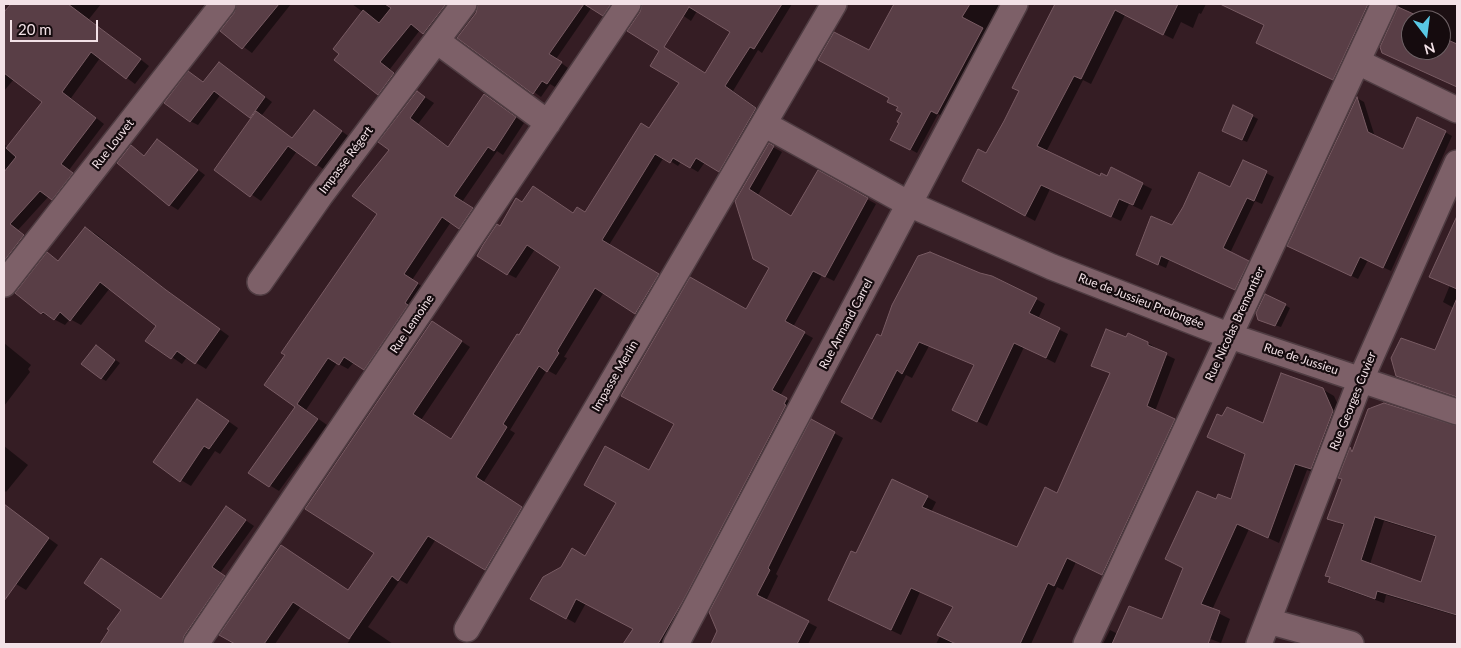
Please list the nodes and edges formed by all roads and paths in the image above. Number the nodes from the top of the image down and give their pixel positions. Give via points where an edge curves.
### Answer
1 (223, 4) edge
2 (464, 4) edge
3 (628, 4) edge
4 (834, 4) edge
5 (1015, 4) edge
6 (1384, 4) edge
7 (436, 41) junction
8 (1358, 62) junction
9 (1457, 110) edge
10 (548, 123) junction
11 (764, 124) junction
12 (1457, 163) edge
13 (909, 204) junction
14 (260, 282) dead end
15 (4, 284) edge
16 (1230, 336) junction
17 (1361, 379) junction
18 (1457, 412) edge
19 (1268, 621) junction
20 (467, 629) dead end
21 (196, 644) edge
22 (676, 644) edge
23 (1086, 644) edge
24 (1259, 644) edge
25 (1351, 644) edge

1 - 15 street, Rue Louvet
2 - 7 street, Impasse Régert
3 - 10 street, Rue Lemoine
4 - 11 street, Impasse Merlin
5 - 13 street, Rue Armand Carrel
6 - 8 street, Rue Nicolas Bremontier
7 - 10 street
7 - 14 street, Impasse Régert
8 - 9 street
8 - 16 street, Rue Nicolas Bremontier
10 - 21 street, Rue Lemoine
11 - 13 street
11 - 20 street, Impasse Merlin
12 - 17 street, Rue Georges Cuvier
13 - 16 street, Rue de Jussieu Prolongée via 1052,267
13 - 22 street, Rue Armand Carrel
16 - 17 street, Rue de Jussieu
16 - 23 street, Rue Nicolas Bremontier
17 - 18 street, Rue de Jussieu
17 - 19 street, Rue Georges Cuvier
19 - 24 street, Rue Georges Cuvier
19 - 25 street

